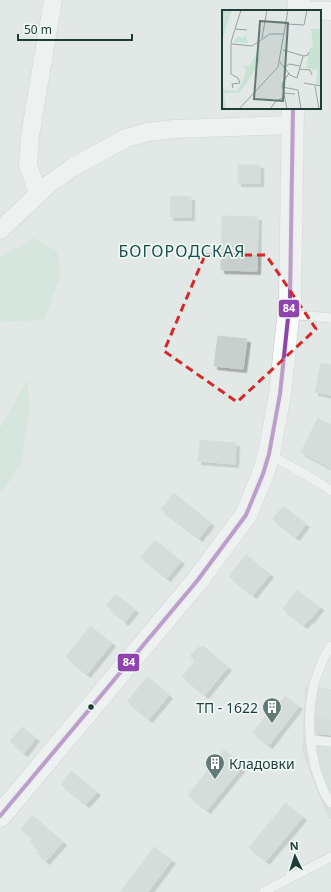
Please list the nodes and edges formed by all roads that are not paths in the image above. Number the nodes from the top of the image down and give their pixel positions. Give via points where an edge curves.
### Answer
1 (53, 0) edge
2 (299, 7) edge
3 (331, 11) edge
4 (292, 116) edge
5 (38, 194) junction
6 (0, 230) edge
7 (288, 314) junction
8 (331, 318) edge
9 (269, 454) junction
10 (331, 491) edge
11 (331, 646) edge
12 (311, 740) junction
13 (331, 742) edge
14 (330, 801) edge
15 (0, 816) edge
16 (331, 857) edge
17 (263, 892) edge

1 - 5 street via 30,136 28,165
2 - 3 street
4 - 5 street via 148,132 126,138 72,167
4 - 7 street
5 - 6 street
7 - 8 lane
7 - 9 street via 280,394
9 - 10 lane
9 - 15 street via 246,515 197,581
11 - 12 lane via 324,656 313,689 310,706
12 - 13 lane
12 - 14 lane via 312,755 321,786
16 - 17 lane

